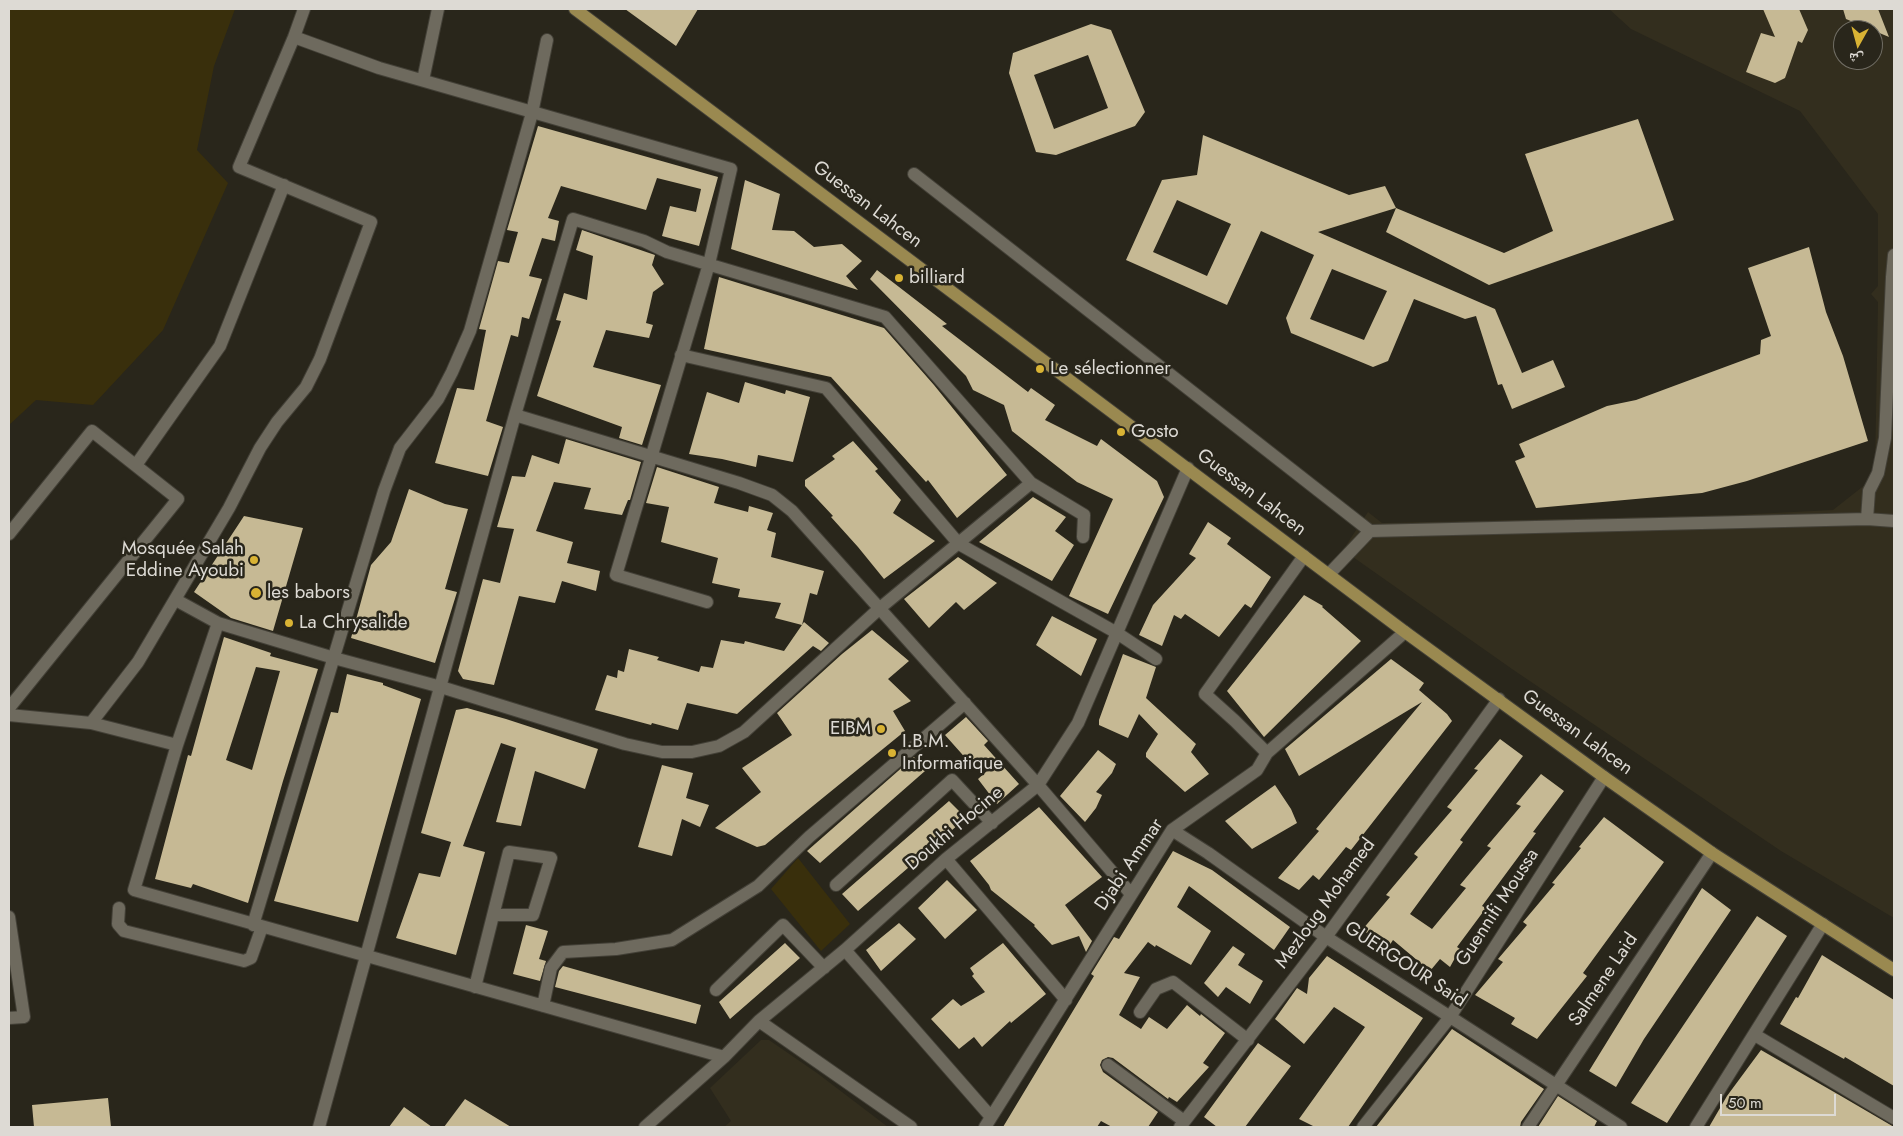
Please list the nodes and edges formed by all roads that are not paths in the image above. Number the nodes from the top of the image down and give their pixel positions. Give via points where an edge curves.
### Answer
1 (304, 9) edge
2 (438, 9) edge
3 (575, 9) edge
4 (294, 37) junction
5 (547, 40) dead end
6 (423, 80) junction
7 (532, 113) junction
8 (914, 174) dead end
9 (284, 185) junction
10 (1894, 255) edge
11 (709, 264) junction
12 (681, 355) junction
13 (516, 415) junction
14 (651, 457) junction
15 (136, 465) junction
16 (1188, 468) junction
17 (1031, 483) junction
18 (1867, 519) junction
19 (1894, 521) edge
20 (1370, 530) junction
21 (9, 534) edge
22 (1083, 536) dead end
23 (958, 544) junction
24 (1304, 556) junction
25 (1329, 574) junction
26 (176, 600) junction
27 (707, 602) dead end
28 (880, 608) junction
29 (218, 623) junction
30 (1405, 632) junction
31 (1116, 633) junction
32 (334, 658) junction
33 (1156, 659) dead end
34 (441, 687) junction
35 (1499, 699) junction
36 (965, 703) junction
37 (9, 708) edge
38 (9, 715) edge
39 (91, 723) junction
40 (177, 744) junction
41 (1267, 753) junction
42 (1604, 777) junction
43 (1038, 785) junction
44 (992, 823) junction
45 (1172, 830) junction
46 (1712, 853) junction
47 (946, 859) junction
48 (836, 885) dead end
49 (1131, 894) junction
50 (119, 908) dead end
51 (493, 915) junction
52 (9, 917) edge
53 (1824, 924) junction
54 (258, 926) junction
55 (1326, 937) junction
56 (846, 950) junction
57 (365, 957) junction
58 (824, 968) junction
59 (1894, 970) edge
60 (475, 987) junction
61 (716, 990) dead end
62 (1066, 1000) junction
63 (543, 1006) junction
64 (1140, 1012) dead end
65 (1450, 1017) junction
66 (9, 1018) edge
67 (759, 1022) junction
68 (1755, 1035) junction
69 (1248, 1040) junction
70 (724, 1057) junction
71 (1108, 1065) dead end
72 (1556, 1086) junction
73 (1894, 1118) edge
74 (988, 1122) edge
75 (1182, 1124) edge
76 (319, 1127) edge
77 (645, 1127) edge
78 (911, 1127) edge
79 (1363, 1127) edge
80 (1528, 1127) edge
81 (1621, 1127) edge
82 (1696, 1127) edge

1 - 4 street
2 - 6 street
3 - 16 main road, Guessan Lahcen
4 - 6 street via 379,68
4 - 9 street via 239,167
5 - 7 street
6 - 7 street
7 - 11 street via 731,169
7 - 32 street via 470,330 438,399 400,448
8 - 20 street
9 - 15 street via 220,346
9 - 26 street via 371,222 320,359 306,387 260,448
10 - 18 street via 1885,438 1870,492
11 - 12 street
11 - 13 street via 573,218
11 - 17 street via 885,318
12 - 14 street
12 - 23 street via 826,388
13 - 14 street
13 - 34 street
14 - 27 street via 616,575
14 - 28 street via 772,495 792,511
15 - 21 street via 92,431
15 - 37 street via 178,499
16 - 24 main road, Guessan Lahcen
16 - 31 street, Doukhi Hocine
17 - 22 street via 1084,515
17 - 23 street
18 - 19 street
18 - 20 street
20 - 25 street
23 - 28 street
23 - 31 street
24 - 25 main road, Guessan Lahcen
24 - 41 street via 1205,694
25 - 30 main road, Guessan Lahcen
26 - 29 street
26 - 39 street via 138,662
28 - 34 street via 744,732 719,746 692,752 662,752 625,744
28 - 36 street
29 - 32 street
29 - 40 street
30 - 35 main road, Guessan Lahcen
30 - 41 street, Djabi Ammar
31 - 33 street
31 - 43 street, Doukhi Hocine via 1078,723
32 - 34 street
32 - 54 street
34 - 57 street
35 - 42 main road, Guessan Lahcen
35 - 55 street, Mezloug Mohamed
36 - 43 street
36 - 63 street via 809,837 758,886 672,940 616,949 563,952 550,968
38 - 39 street
39 - 40 street
40 - 54 street via 134,890
41 - 45 street, Djabi Ammar via 1257,770
42 - 46 main road, Guessan Lahcen
42 - 65 street, Guennifi Moussa
43 - 44 street, Doukhi Hocine
43 - 49 street
44 - 47 street, Doukhi Hocine
44 - 48 street via 952,780
45 - 49 street, Djabi Ammar
45 - 55 street, GUERGOUR Said
46 - 53 main road, Guessan Lahcen
46 - 72 street, Salmene Laid
47 - 56 street, Doukhi Hocine
47 - 62 street
49 - 62 street, Djabi Ammar
50 - 54 street via 118,924 124,931 244,961 252,958
51 - 51 street via 533,915 551,858 509,852
51 - 60 street
52 - 66 street via 24,1017
53 - 59 main road, Guessan Lahcen
53 - 68 street
54 - 57 street
55 - 65 street, GUERGOUR Said
55 - 69 street, Mezloug Mohamed
56 - 58 street, Doukhi Hocine
56 - 74 street
57 - 60 street
57 - 76 street
58 - 61 street via 783,925
58 - 67 street, Doukhi Hocine
60 - 63 street
62 - 74 street, Djabi Ammar
63 - 70 street
64 - 69 street via 1156,989 1173,982
65 - 72 street, GUERGOUR Said
65 - 79 street, Guennifi Moussa
67 - 70 street, Doukhi Hocine
67 - 78 street
68 - 73 street
68 - 82 street
69 - 75 street, Mezloug Mohamed
70 - 77 street, Doukhi Hocine
71 - 75 street
72 - 80 street, Salmene Laid
72 - 81 street, GUERGOUR Said

